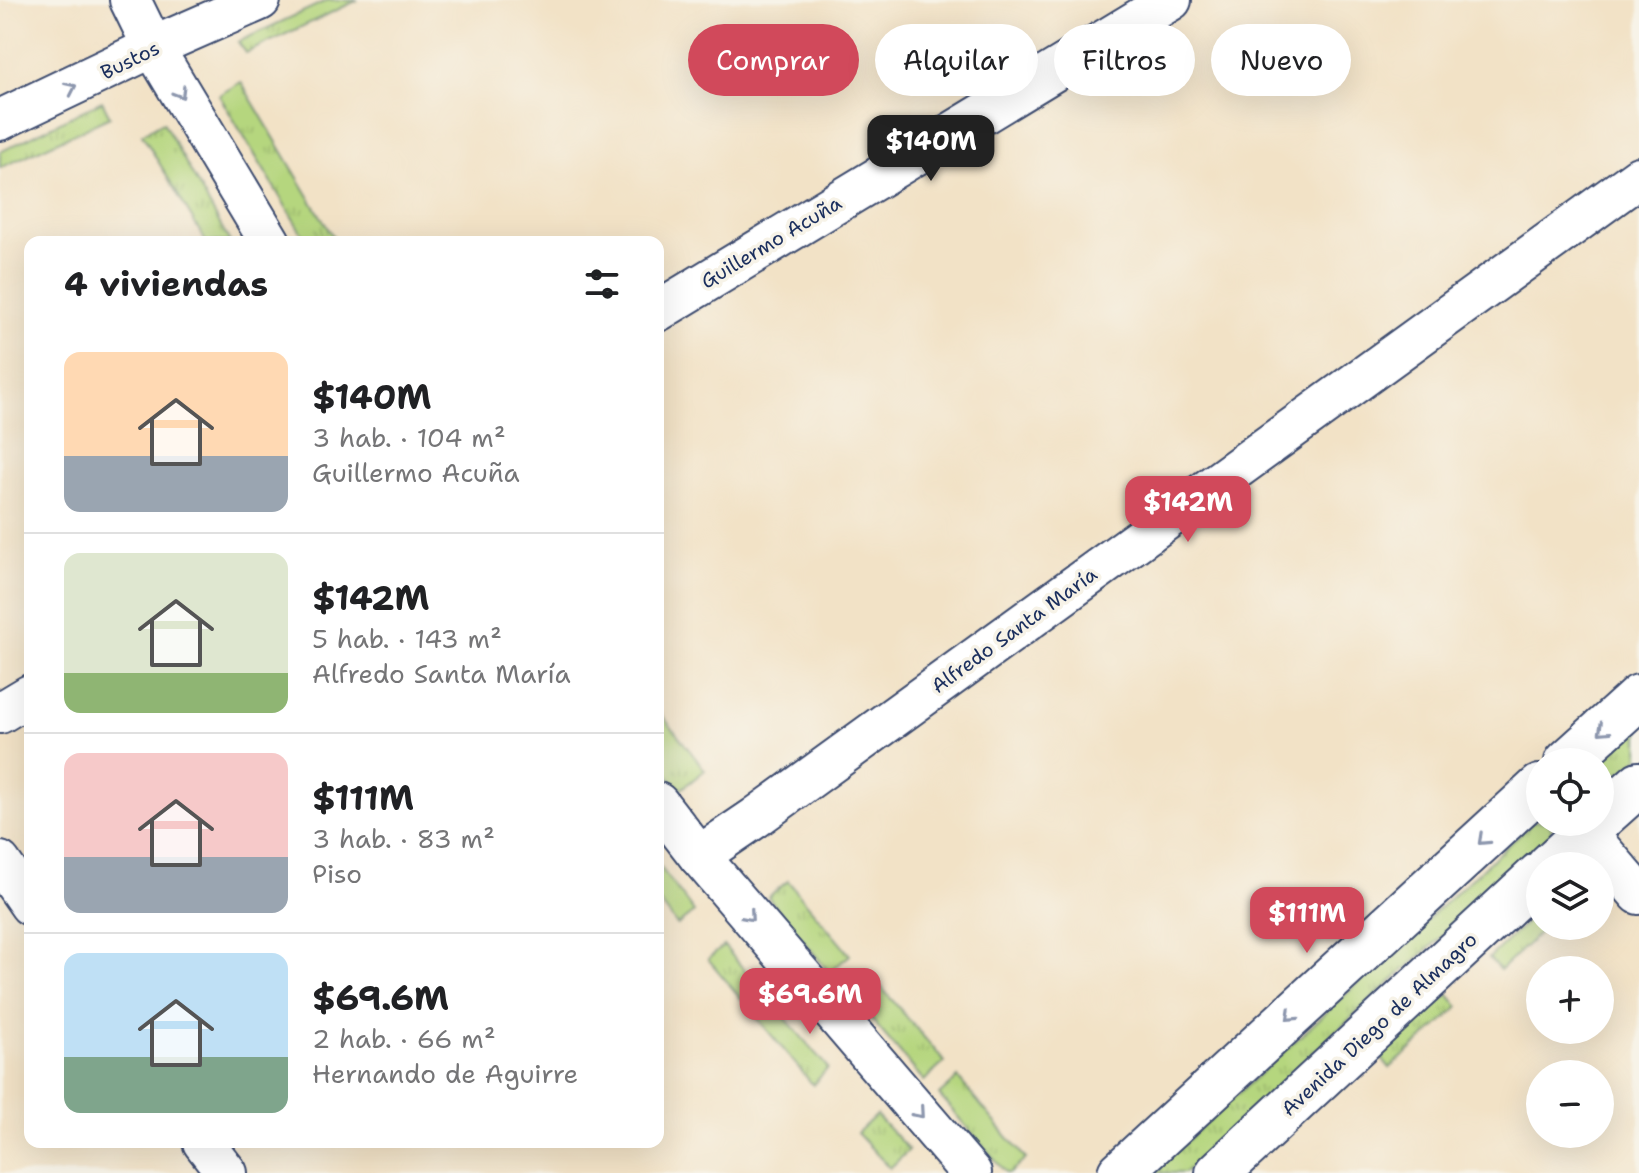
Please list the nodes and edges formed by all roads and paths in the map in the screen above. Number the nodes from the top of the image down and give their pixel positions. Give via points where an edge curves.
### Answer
1 (130, 0) edge
2 (260, 0) edge
3 (1171, 0) edge
4 (153, 47) junction
5 (0, 120) edge
6 (1639, 177) edge
7 (266, 236) edge
8 (664, 307) edge
9 (1639, 697) edge
10 (24, 699) edge
11 (0, 713) edge
12 (1583, 748) edge
13 (1639, 784) edge
14 (1526, 800) edge
15 (1614, 804) edge
16 (664, 811) edge
17 (1578, 836) edge
18 (1598, 836) edge
19 (1563, 852) edge
20 (699, 856) junction
21 (0, 862) edge
22 (1526, 887) edge
23 (1639, 894) edge
24 (24, 896) edge
25 (208, 1148) edge
26 (227, 1173) edge
27 (971, 1173) edge
28 (1120, 1173) edge
29 (1218, 1173) edge

1 - 4 street
2 - 4 street, Bustos
3 - 8 street, Guillermo Acuña
5 -> 4 street, Bustos
4 -> 7 street
6 - 20 street, Alfredo Santa María
9 -> 12 street
10 - 11 street
13 - 15 street
14 -> 28 street
16 - 20 street
17 - 19 street
18 - 23 street
20 -> 27 street
21 - 24 street
22 - 29 street, Avenida Diego de Almagro
25 - 26 street

